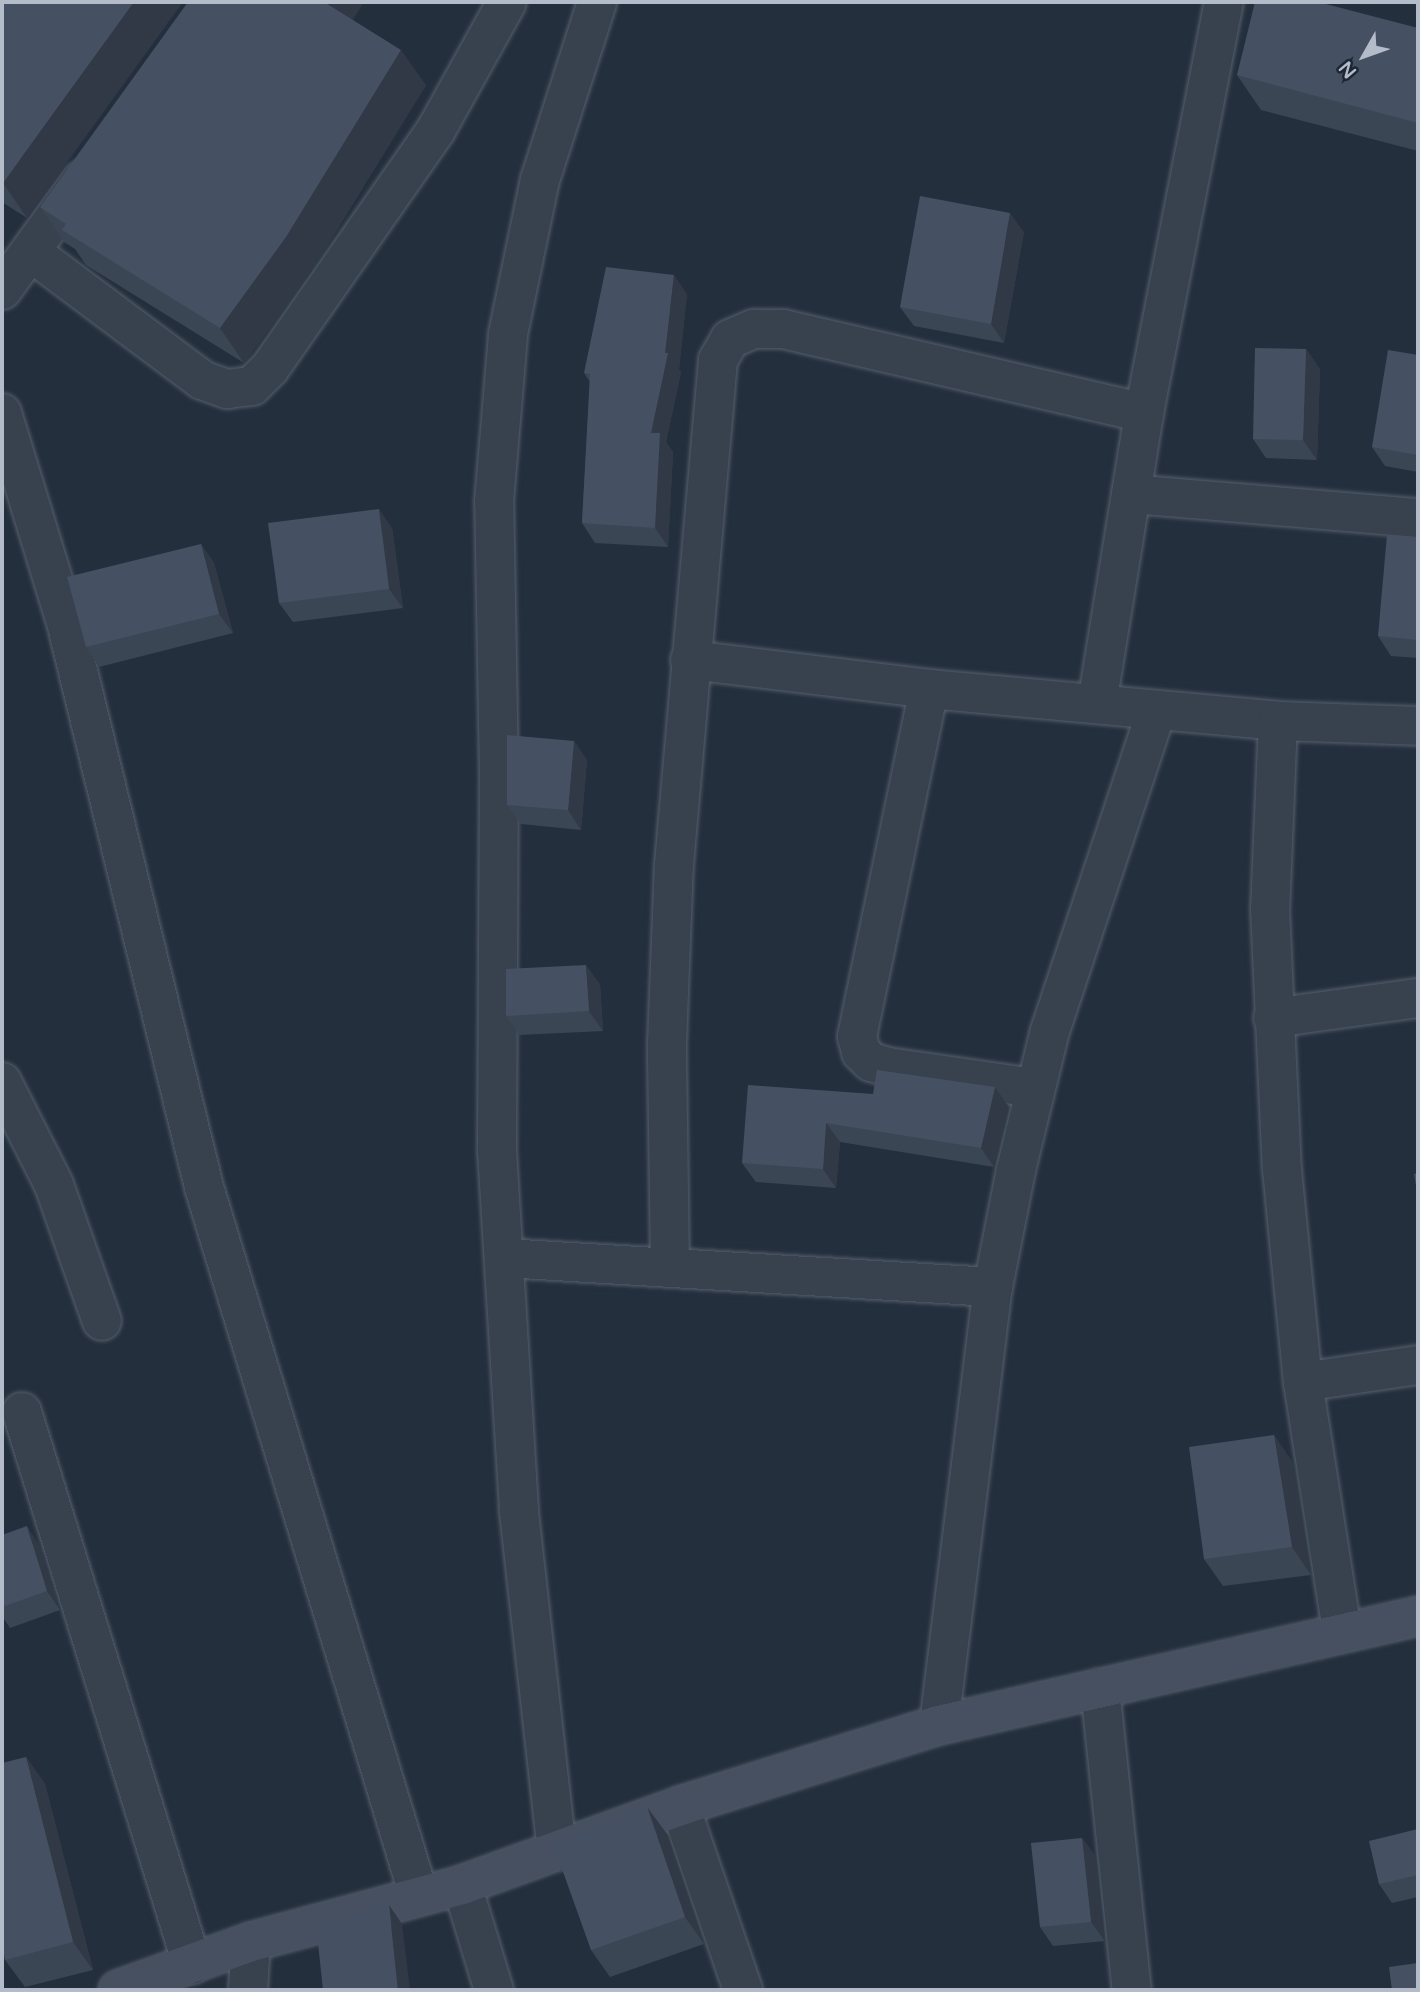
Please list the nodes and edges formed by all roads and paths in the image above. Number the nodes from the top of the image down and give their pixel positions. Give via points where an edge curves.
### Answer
1 (507, 2) edge
2 (597, 2) edge
3 (1224, 2) edge
4 (101, 154) edge
5 (31, 252) junction
6 (2, 290) edge
7 (1144, 412) junction
8 (2, 413) edge
9 (1131, 494) junction
10 (1418, 518) edge
11 (690, 660) junction
12 (929, 689) junction
13 (1097, 704) junction
14 (1157, 710) junction
15 (1278, 721) junction
16 (1418, 726) edge
17 (1418, 998) edge
18 (1273, 1018) junction
19 (2, 1082) edge
20 (1034, 1088) junction
21 (504, 1258) junction
22 (670, 1268) junction
23 (993, 1287) junction
24 (102, 1321) dead end
25 (1418, 1365) edge
26 (1303, 1382) junction
27 (22, 1412) dead end
28 (1418, 1616) edge
29 (1342, 1632) junction
30 (1100, 1688) junction
31 (939, 1725) junction
32 (680, 1805) junction
33 (556, 1851) junction
34 (462, 1885) junction
35 (419, 1896) junction
36 (251, 1942) junction
37 (192, 1964) junction
38 (118, 1990) edge
39 (248, 1990) edge
40 (494, 1990) edge
41 (743, 1990) edge
42 (1132, 1990) edge

1 - 5 street via 436,130 270,368 252,386 227,389 202,380
2 - 21 street via 540,180 508,334 494,502 499,776 497,1151
3 - 7 street
4 - 5 street
5 - 6 street
7 - 9 street
7 - 11 street via 783,329 754,329 730,339 718,360
8 - 35 street via 67,626 204,1187
9 - 10 street
9 - 13 street
11 - 12 street
11 - 22 street via 674,865 667,1044
12 - 13 street
12 - 20 street via 858,1037 861,1052 871,1062 888,1067
13 - 14 street
14 - 15 street
14 - 20 street
15 - 16 street
15 - 18 street via 1270,909
17 - 18 street
18 - 26 street
19 - 24 street via 54,1185
20 - 23 street
21 - 22 street
21 - 33 street via 519,1510
22 - 23 street
23 - 31 street
25 - 26 street
26 - 29 street
27 - 37 street
28 - 29 street
29 - 30 street
30 - 31 street
30 - 42 street
31 - 32 street
32 - 33 street
32 - 41 street
33 - 34 street
34 - 35 street
34 - 40 street
35 - 36 street
36 - 37 street
36 - 39 street
37 - 38 street

